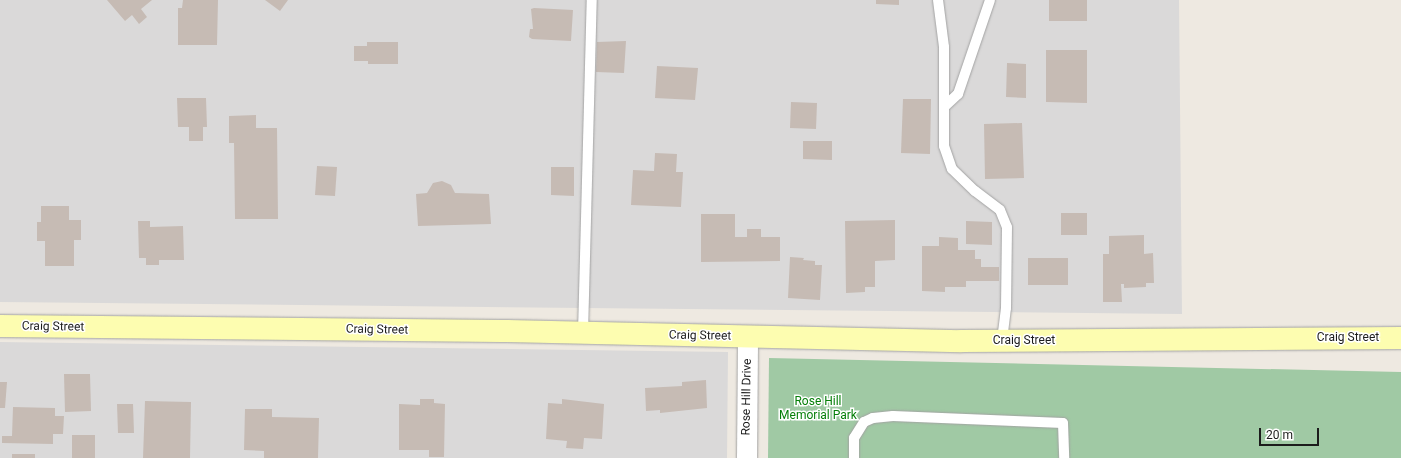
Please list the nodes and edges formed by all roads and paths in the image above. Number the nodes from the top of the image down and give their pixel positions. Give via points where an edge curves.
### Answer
1 (592, 0) edge
2 (938, 0) edge
3 (990, 0) edge
4 (945, 106) junction
5 (0, 326) edge
6 (583, 333) junction
7 (748, 337) junction
8 (1401, 338) edge
9 (1002, 341) junction
10 (746, 458) edge
11 (854, 458) edge
12 (1064, 458) edge

1 - 6 lane
2 - 4 lane via 944,46
3 - 4 lane via 958,94
4 - 9 lane via 944,146 952,169 1000,210 1007,227 1006,308
5 - 6 street, Craig Street
6 - 7 street, Craig Street
7 - 9 street, Craig Street
7 - 10 street, Rose Hill Drive
8 - 9 street, Craig Street
11 - 12 lane via 854,438 864,422 873,418 893,416 1063,424

